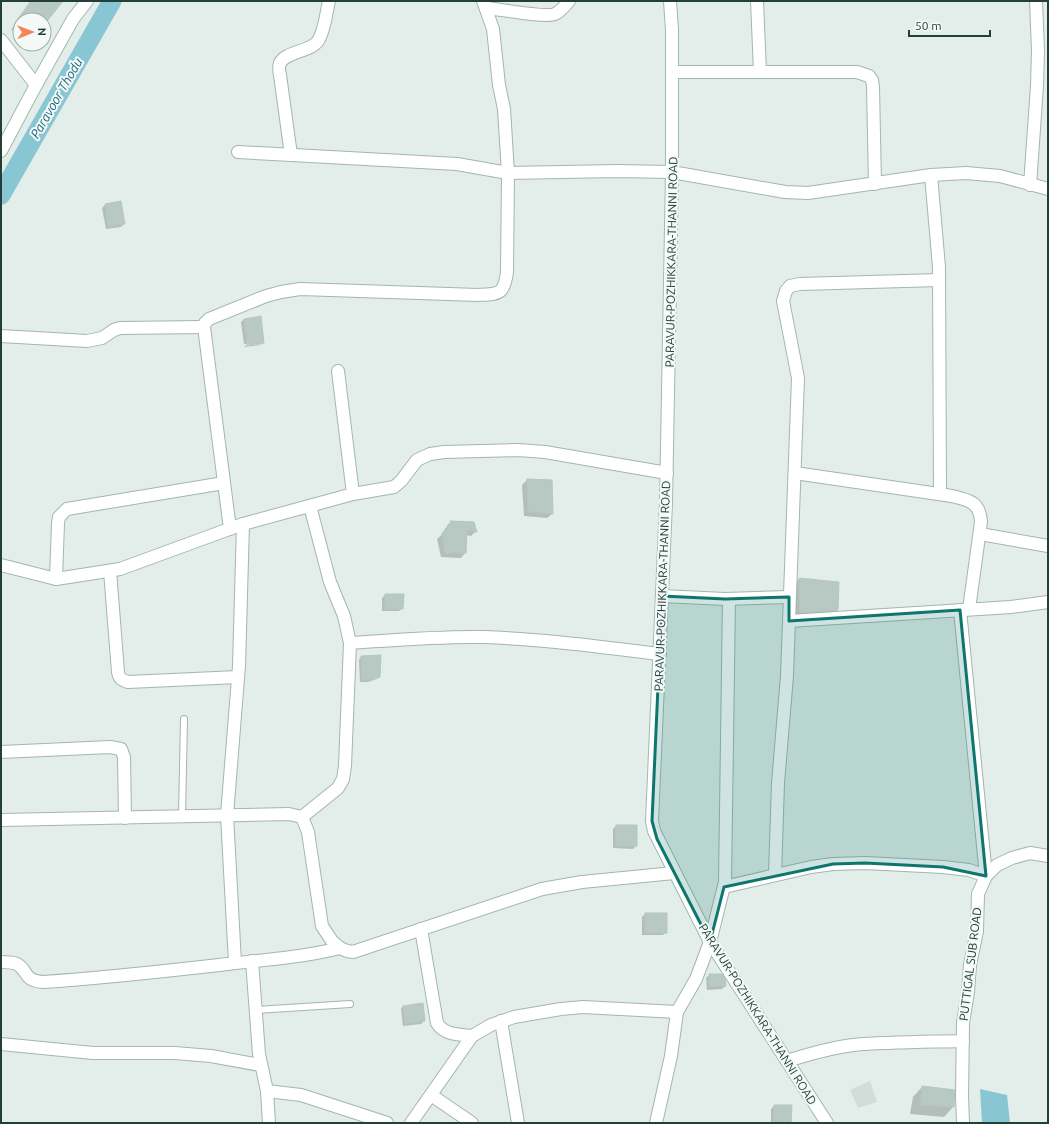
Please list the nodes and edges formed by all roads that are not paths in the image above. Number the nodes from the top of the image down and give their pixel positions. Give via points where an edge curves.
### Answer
1 (87, 1) edge
2 (329, 1) edge
3 (569, 1) edge
4 (670, 1) edge
5 (757, 1) edge
6 (1036, 1) edge
7 (484, 4) edge
8 (1, 40) edge
9 (672, 72) junction
10 (760, 72) junction
11 (36, 85) junction
12 (2, 148) edge
13 (238, 152) dead end
14 (291, 155) junction
15 (672, 172) junction
16 (508, 173) junction
17 (931, 175) junction
18 (875, 184) junction
19 (1030, 185) junction
20 (1048, 189) edge
21 (939, 280) junction
22 (204, 327) junction
23 (1, 336) edge
24 (338, 371) dead end
25 (667, 473) junction
26 (795, 473) junction
27 (224, 483) junction
28 (353, 494) junction
29 (940, 494) junction
30 (310, 506) junction
31 (243, 524) junction
32 (230, 529) junction
33 (980, 534) junction
34 (1048, 546) edge
35 (1, 565) edge
36 (110, 571) junction
37 (56, 579) junction
38 (662, 596) junction
39 (789, 597) junction
40 (730, 599) junction
41 (1048, 602) edge
42 (965, 609) junction
43 (789, 621) junction
44 (350, 643) junction
45 (660, 654) junction
46 (238, 677) junction
47 (184, 720) dead end
48 (1, 752) edge
49 (227, 815) junction
50 (182, 816) junction
51 (125, 818) junction
52 (302, 818) junction
53 (1, 820) edge
54 (1048, 856) edge
55 (674, 873) junction
56 (775, 875) junction
57 (986, 876) junction
58 (724, 887) junction
59 (421, 929) junction
60 (710, 942) junction
61 (340, 948) junction
62 (252, 961) junction
63 (1, 962) edge
64 (235, 963) junction
65 (350, 1004) dead end
66 (256, 1010) junction
67 (677, 1012) junction
68 (501, 1021) junction
69 (472, 1036) junction
70 (962, 1041) junction
71 (1, 1044) edge
72 (787, 1061) junction
73 (260, 1065) junction
74 (266, 1091) junction
75 (431, 1095) junction
76 (269, 1123) edge
77 (387, 1123) edge
78 (411, 1123) edge
79 (472, 1123) edge
80 (518, 1123) edge
81 (656, 1123) edge
82 (827, 1123) edge
83 (963, 1123) edge

1 - 11 street via 73,19
2 - 14 street via 319,40 314,46 290,55 280,62
3 - 7 street via 564,8 553,14
4 - 9 street, PARAVUR-POZHIKKARA-THANNI ROAD
5 - 10 street
6 - 19 street via 1037,86
7 - 16 street via 493,29 504,109
8 - 11 street
9 - 10 street
9 - 15 street, PARAVUR-POZHIKKARA-THANNI ROAD
10 - 18 street via 857,72 869,76 873,87
11 - 12 street
13 - 14 street
14 - 16 street via 457,164
15 - 16 street
15 - 18 street via 785,192 808,193
15 - 25 street, PARAVUR-POZHIKKARA-THANNI ROAD
16 - 22 street via 507,272 501,292 478,295 300,290 281,292 209,319
17 - 18 street
17 - 19 street via 966,173 1000,176
17 - 21 street
19 - 20 street
21 - 26 street via 800,284 790,286 786,291 783,301 798,378
21 - 29 street
22 - 23 street via 120,328 102,338 87,341
22 - 27 street
24 - 28 street
25 - 28 street via 545,452 444,452 430,454 417,460 394,487
25 - 38 street, PARAVUR-POZHIKKARA-THANNI ROAD
26 - 29 street
26 - 39 street
27 - 32 street
27 - 37 street via 67,509 59,516
28 - 30 street
29 - 33 street via 967,500 977,506 981,522
30 - 31 street
30 - 44 street via 330,582 344,616
31 - 32 street
31 - 46 street
32 - 36 street
33 - 34 street
33 - 42 street
35 - 37 street
36 - 37 street
36 - 46 street via 118,672 122,680 128,682
38 - 40 street
38 - 45 street, PARAVUR-POZHIKKARA-THANNI ROAD
39 - 40 street
39 - 43 street
40 - 58 street
41 - 42 street
42 - 43 street
42 - 57 street
43 - 56 street via 778,783
44 - 45 street via 435,637 484,637 550,641
44 - 52 street via 343,779 338,788
45 - 55 street, PARAVUR-POZHIKKARA-THANNI ROAD via 652,821 657,839
46 - 49 street
47 - 50 lane
48 - 51 street via 110,747 121,749 124,757
49 - 50 street
49 - 52 street via 289,814
49 - 64 street
50 - 51 street
51 - 53 street
52 - 61 street via 308,832 322,926
54 - 57 street, PUTTIGAL SUB ROAD via 1030,853 1012,858 997,865
55 - 59 street via 582,882 542,889
55 - 60 street, PARAVUR-POZHIKKARA-THANNI ROAD
56 - 57 street via 833,864 865,863 943,867 969,870
56 - 58 street
57 - 70 street, PUTTIGAL SUB ROAD via 978,894 976,931
58 - 60 street
59 - 61 street via 353,952
59 - 69 street via 437,1023 446,1032
60 - 67 street via 696,979
60 - 72 street, PARAVUR-POZHIKKARA-THANNI ROAD
61 - 62 street
62 - 64 street
62 - 66 street
63 - 64 street via 16,963 29,978 43,982 94,979
65 - 66 lane
66 - 73 street
67 - 68 street via 583,1007
67 - 81 street via 671,1056
68 - 69 street
68 - 80 street
69 - 75 street
70 - 72 street via 852,1046 819,1051
70 - 83 street, PUTTIGAL SUB ROAD
71 - 73 street via 93,1053 175,1053 211,1056
72 - 82 street, PARAVUR-POZHIKKARA-THANNI ROAD
73 - 74 street
74 - 76 street
74 - 77 street via 301,1096
75 - 78 street
75 - 79 street

